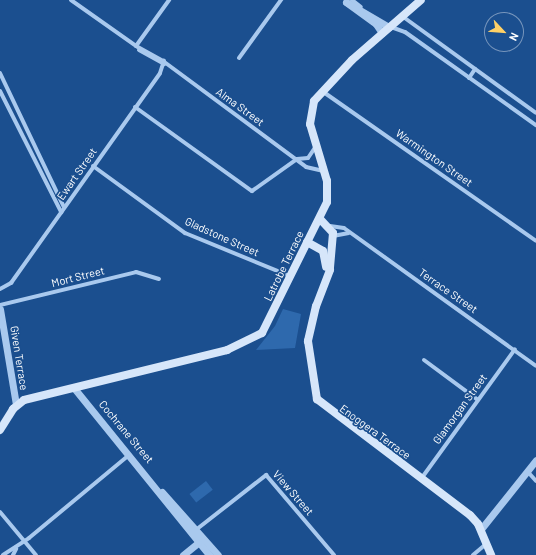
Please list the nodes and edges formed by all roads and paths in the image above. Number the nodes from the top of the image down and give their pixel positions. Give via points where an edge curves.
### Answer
1 (71, 0) edge
2 (169, 0) edge
3 (281, 0) edge
4 (421, 0) edge
5 (347, 1) edge
6 (402, 16) junction
7 (390, 27) junction
8 (382, 33) junction
9 (136, 46) junction
10 (239, 58) dead end
11 (163, 62) junction
12 (475, 70) junction
13 (0, 73) edge
14 (469, 78) junction
15 (0, 91) edge
16 (321, 91) junction
17 (135, 108) junction
18 (536, 113) edge
19 (536, 125) edge
20 (316, 145) junction
21 (297, 159) junction
22 (93, 166) junction
23 (324, 171) junction
24 (64, 207) junction
25 (61, 212) junction
26 (320, 220) junction
27 (330, 226) junction
28 (350, 233) junction
29 (332, 238) junction
30 (536, 241) edge
31 (307, 242) junction
32 (316, 246) junction
33 (290, 276) junction
34 (159, 278) dead end
35 (0, 289) edge
36 (318, 297) junction
37 (0, 305) edge
38 (0, 309) edge
39 (515, 349) junction
40 (424, 360) dead end
41 (536, 366) edge
42 (74, 388) junction
43 (478, 400) junction
44 (16, 405) junction
45 (0, 430) edge
46 (131, 454) junction
47 (536, 460) edge
48 (528, 472) junction
49 (421, 479) junction
50 (536, 481) edge
51 (160, 490) junction
52 (0, 512) edge
53 (197, 529) junction
54 (481, 530) junction
55 (25, 542) junction
56 (198, 542) junction
57 (486, 544) junction
58 (16, 549) junction
59 (3, 555) edge
60 (13, 555) edge
61 (36, 555) edge
62 (183, 555) edge
63 (209, 555) edge
64 (218, 555) edge
65 (334, 555) edge
66 (473, 555) edge
67 (491, 555) edge

1 - 9 street, Alma Street
2 - 9 street
3 - 10 street
4 - 6 main road, Latrobe Terrace
5 - 7 street
5 - 8 street via 376,24
6 - 7 main road, Latrobe Terrace
6 - 12 street
7 - 8 main road, Latrobe Terrace
7 - 14 street via 405,32
8 - 16 main road, Latrobe Terrace
9 - 11 street, Alma Street via 148,58
11 - 17 street, Ewart Street
11 - 21 street, Alma Street
12 - 14 street
12 - 18 street
13 - 24 street
14 - 19 street
15 - 25 street
16 - 20 main road, Latrobe Terrace via 310,116
16 - 30 street, Warmington Street
17 - 21 street via 252,190
17 - 22 street, Ewart Street
20 - 21 street via 308,158
20 - 23 main road, Latrobe Terrace
21 - 23 street, Alma Street via 308,168
22 - 24 street, Ewart Street
22 - 33 street, Gladstone Street via 185,233
23 - 26 main road, Latrobe Terrace via 328,197
24 - 25 street, Ewart Street
25 - 35 street, Ewart Street via 11,283
26 - 27 main road
26 - 31 main road, Latrobe Terrace
27 - 28 street, Terrace Street via 342,228
27 - 29 main road, Enoggera Terrace
28 - 29 street
28 - 39 street, Terrace Street
29 - 32 main road via 326,246
29 - 36 main road, Enoggera Terrace via 330,270
31 - 32 main road
31 - 33 main road, Latrobe Terrace
32 - 36 main road, Enoggera Terrace via 326,259
33 - 42 main road, Latrobe Terrace via 267,326 248,342
34 - 37 street, Mort Street via 136,272
36 - 49 main road, Enoggera Terrace via 308,341 317,399
38 - 44 street, Given Terrace
39 - 41 street, Terrace Street
39 - 43 street, Glamorgan Street
40 - 43 street
42 - 44 main road, Latrobe Terrace
42 - 46 street, Cochrane Street
43 - 49 street, Glamorgan Street
44 - 45 main road, Given Terrace
46 - 51 street, Cochrane Street
46 - 55 street
47 - 48 street
48 - 50 street
48 - 54 street
49 - 54 main road, Enoggera Terrace via 470,515
51 - 53 street, Cochrane Street
51 - 56 street, Cochrane Street
52 - 55 street
53 - 64 street, Cochrane Street
53 - 65 street, View Street via 266,475
54 - 57 main road, Enoggera Terrace
55 - 58 street
55 - 61 street
56 - 62 street
56 - 63 street, Cochrane Street
57 - 66 street
57 - 67 main road, Enoggera Terrace
58 - 59 street
58 - 60 street

